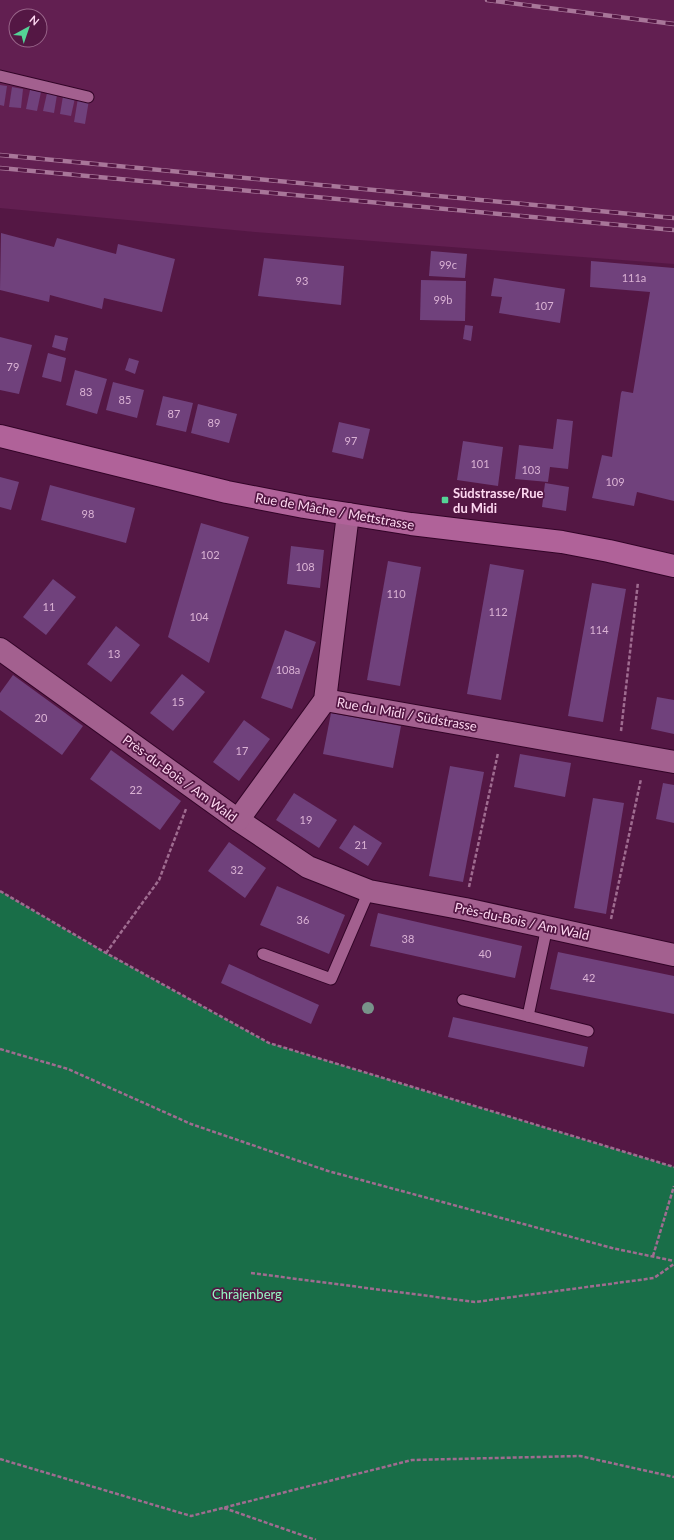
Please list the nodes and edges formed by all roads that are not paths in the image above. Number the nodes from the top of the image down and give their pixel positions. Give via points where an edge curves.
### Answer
1 (0, 76) edge
2 (88, 97) dead end
3 (0, 436) edge
4 (348, 514) junction
5 (674, 566) edge
6 (0, 649) edge
7 (325, 700) junction
8 (674, 762) edge
9 (238, 820) junction
10 (369, 891) junction
11 (547, 927) junction
12 (263, 954) dead end
13 (674, 955) edge
14 (463, 1000) dead end
15 (528, 1016) junction
16 (588, 1031) dead end

1 - 2 lane
3 - 4 main road, Rue de Mâche / Mettstrasse via 227,492
4 - 5 main road, Rue de Mâche / Mettstrasse via 439,528 562,542
4 - 7 street, Rue du Midi / Südstrasse
6 - 9 street, Près-du-Bois / Am Wald
7 - 8 street, Rue du Midi / Südstrasse
7 - 9 street
9 - 10 street, Près-du-Bois / Am Wald via 308,866
10 - 11 street, Près-du-Bois / Am Wald
10 - 12 lane via 331,979
11 - 13 street, Près-du-Bois / Am Wald
11 - 15 lane
14 - 15 lane
15 - 16 lane

